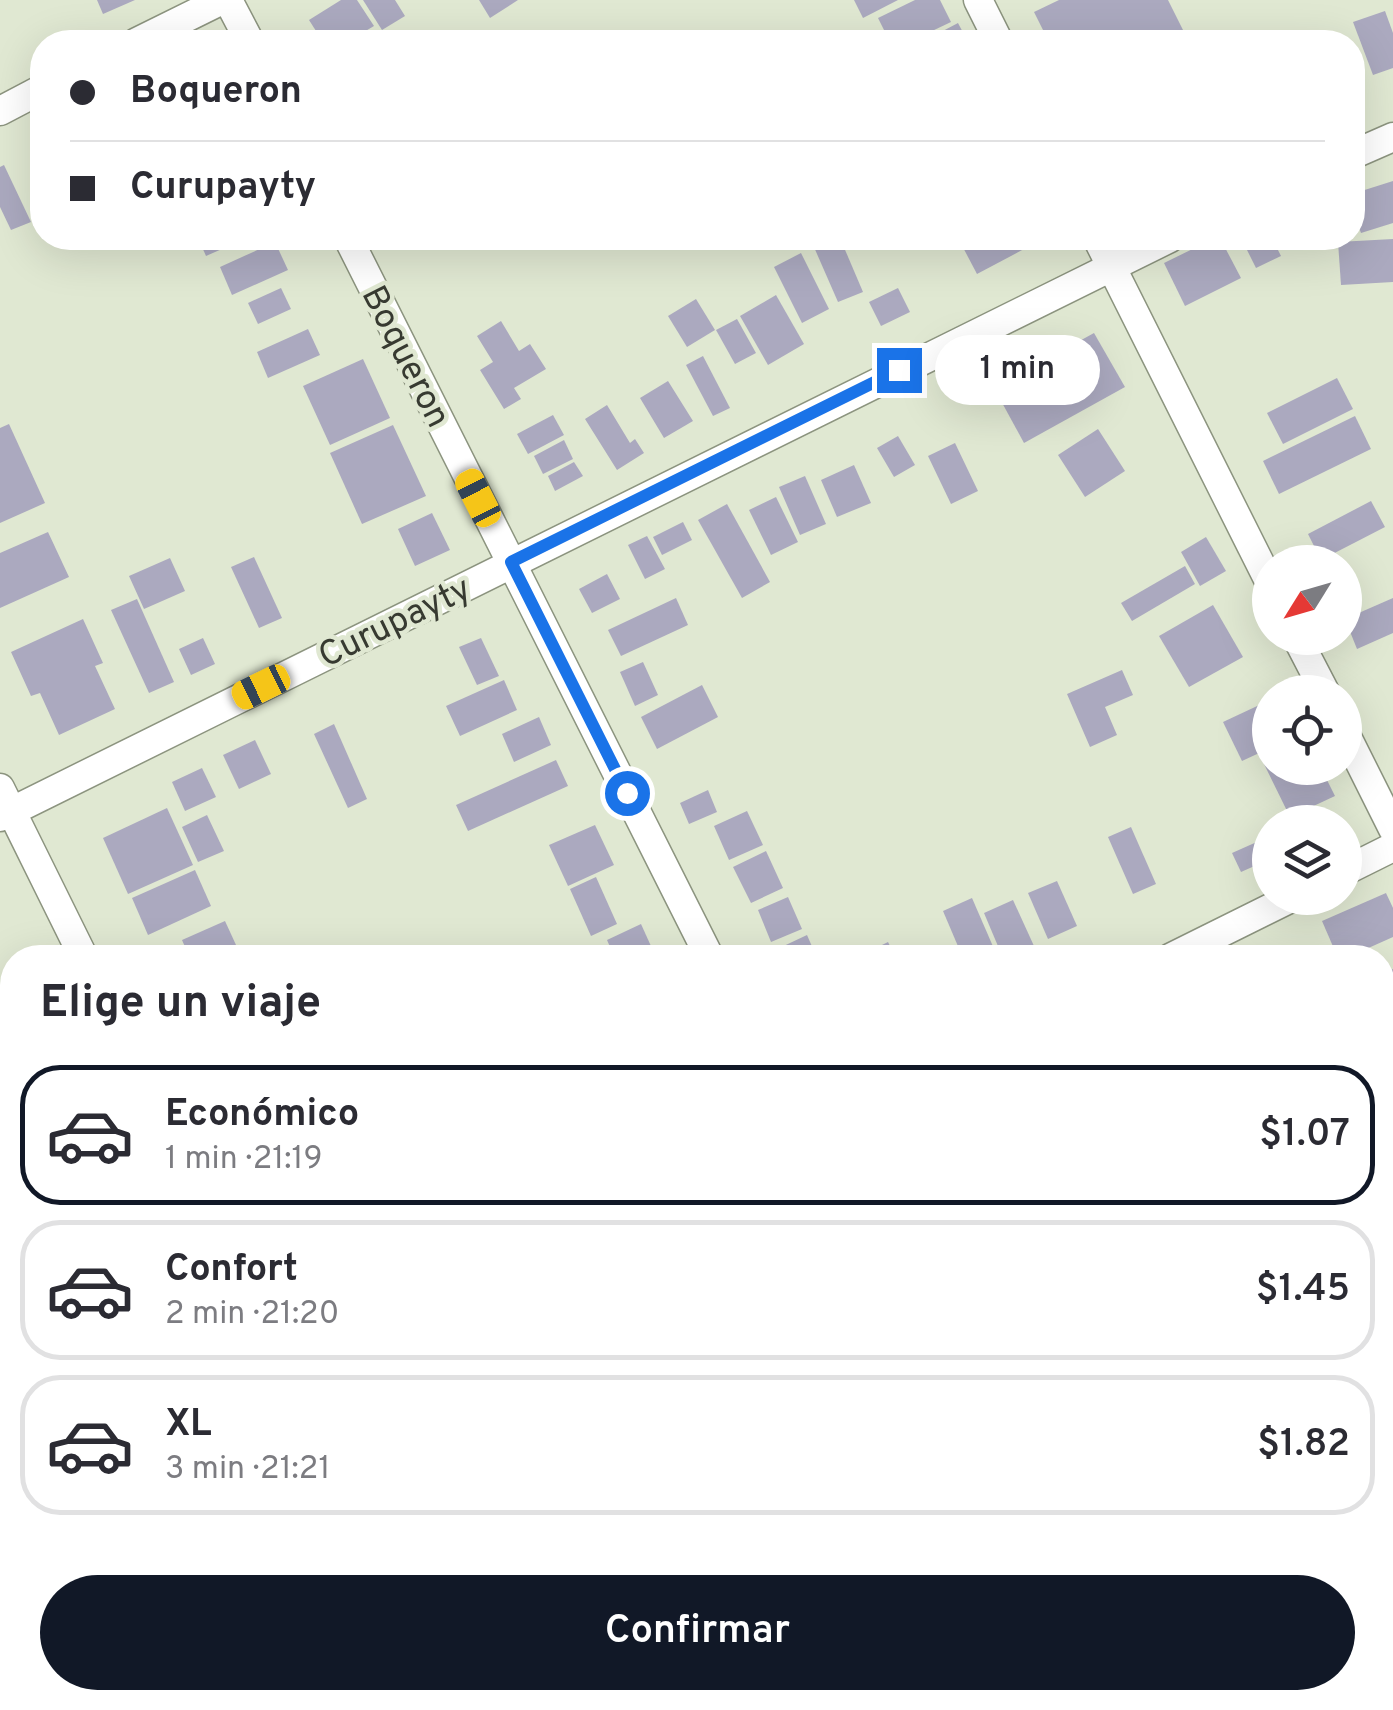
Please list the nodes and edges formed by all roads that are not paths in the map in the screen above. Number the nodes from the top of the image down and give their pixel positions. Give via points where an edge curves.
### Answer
1 (225, 0) edge
2 (978, 0) edge
3 (162, 30) edge
4 (243, 30) edge
5 (994, 30) edge
6 (30, 96) edge
7 (0, 110) edge
8 (1393, 136) edge
9 (1365, 149) edge
10 (354, 250) edge
11 (1103, 250) edge
12 (1142, 250) edge
13 (1110, 264) junction
14 (1252, 547) edge
15 (511, 562) junction
16 (1362, 767) edge
17 (4, 805) edge
18 (1393, 829) edge
19 (1393, 847) edge
20 (1362, 862) edge
21 (1257, 915) edge
22 (77, 945) edge
23 (703, 945) edge
24 (1196, 945) edge

1 - 3 street
1 - 4 street
2 - 5 street
6 - 7 street
8 - 9 street
10 - 15 street, Boqueron
11 - 13 street
12 - 13 street, Curupayty
13 - 14 street
13 - 15 street, Curupayty
15 - 17 street, Curupayty
15 - 23 street, Boqueron
16 - 18 street
17 - 22 street
19 - 20 street
21 - 24 street

